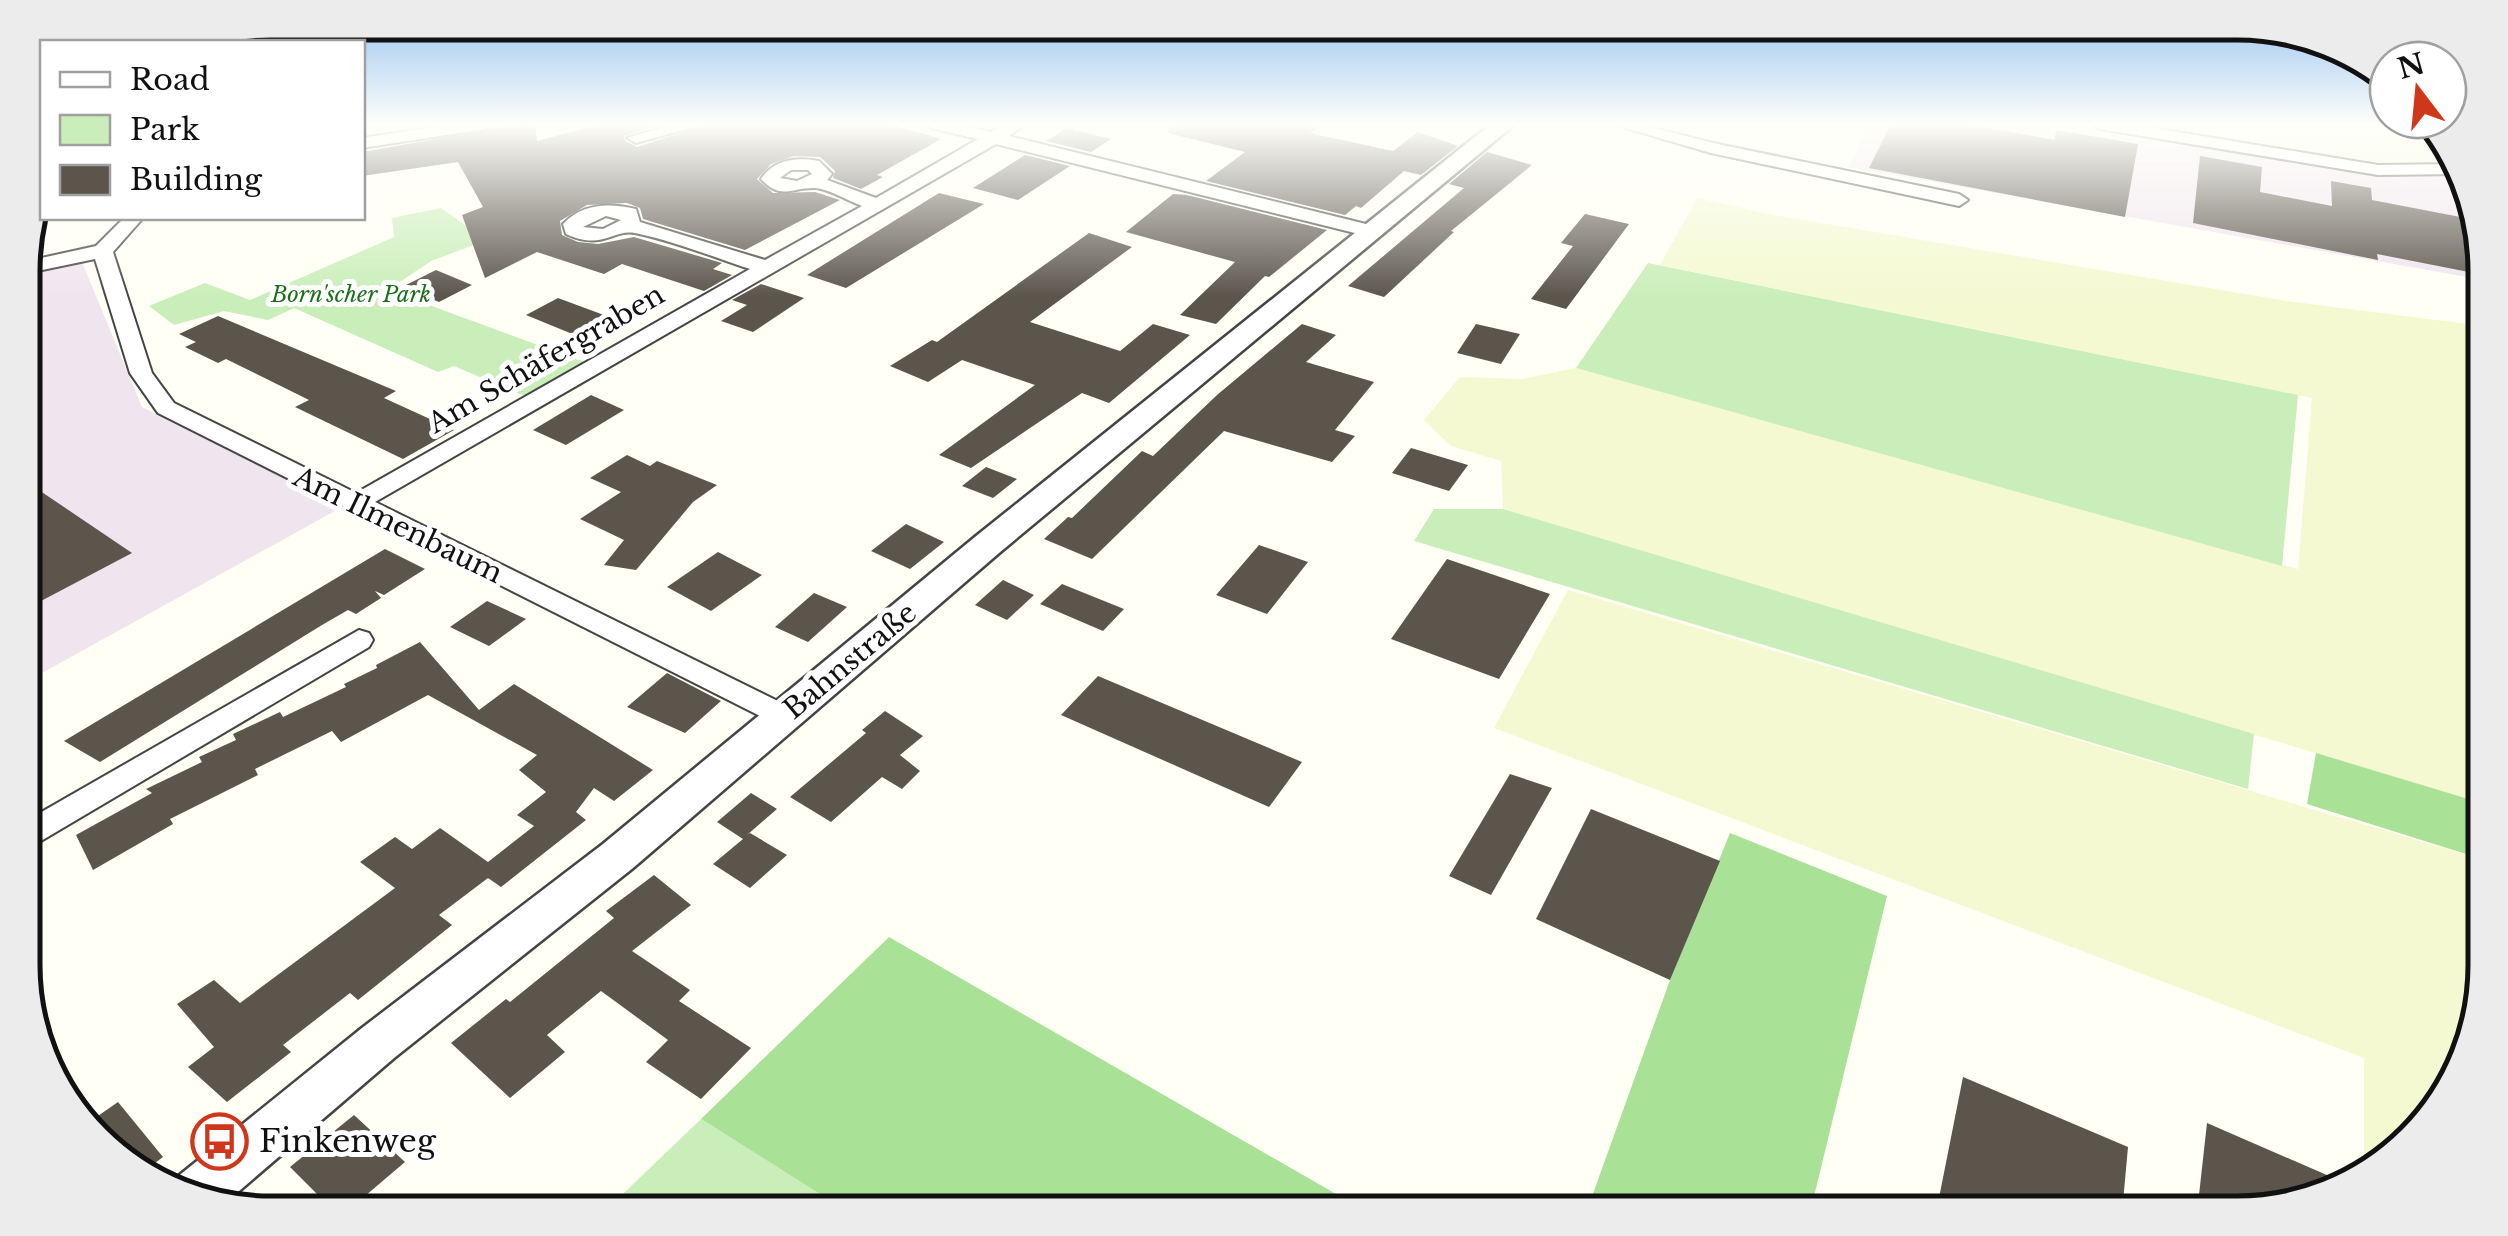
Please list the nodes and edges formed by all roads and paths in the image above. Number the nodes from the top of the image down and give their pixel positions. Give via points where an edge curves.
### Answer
1 (815, 182) dead end
2 (918, 182) edge
3 (1165, 182) edge
4 (1432, 182) edge
5 (1872, 182) edge
6 (1959, 200) dead end
7 (878, 205) junction
8 (132, 220) edge
9 (628, 226) dead end
10 (1371, 231) junction
11 (103, 252) junction
12 (40, 265) edge
13 (766, 268) junction
14 (356, 503) junction
15 (359, 640) dead end
16 (784, 717) junction
17 (40, 829) edge
18 (206, 1186) edge

1 - 7 street
2 - 7 street, Am Schäfergraben
3 - 10 street
4 - 10 street, Bahnstraße
5 - 6 street
7 - 13 street, Am Schäfergraben
8 - 11 street
9 - 13 street
10 - 16 street, Bahnstraße
11 - 12 street
11 - 14 street, Am Ilmenbaum via 142,373 166,408
13 - 14 street, Am Schäfergraben
14 - 16 street, Am Ilmenbaum
15 - 17 street
16 - 18 street, Bahnstraße

